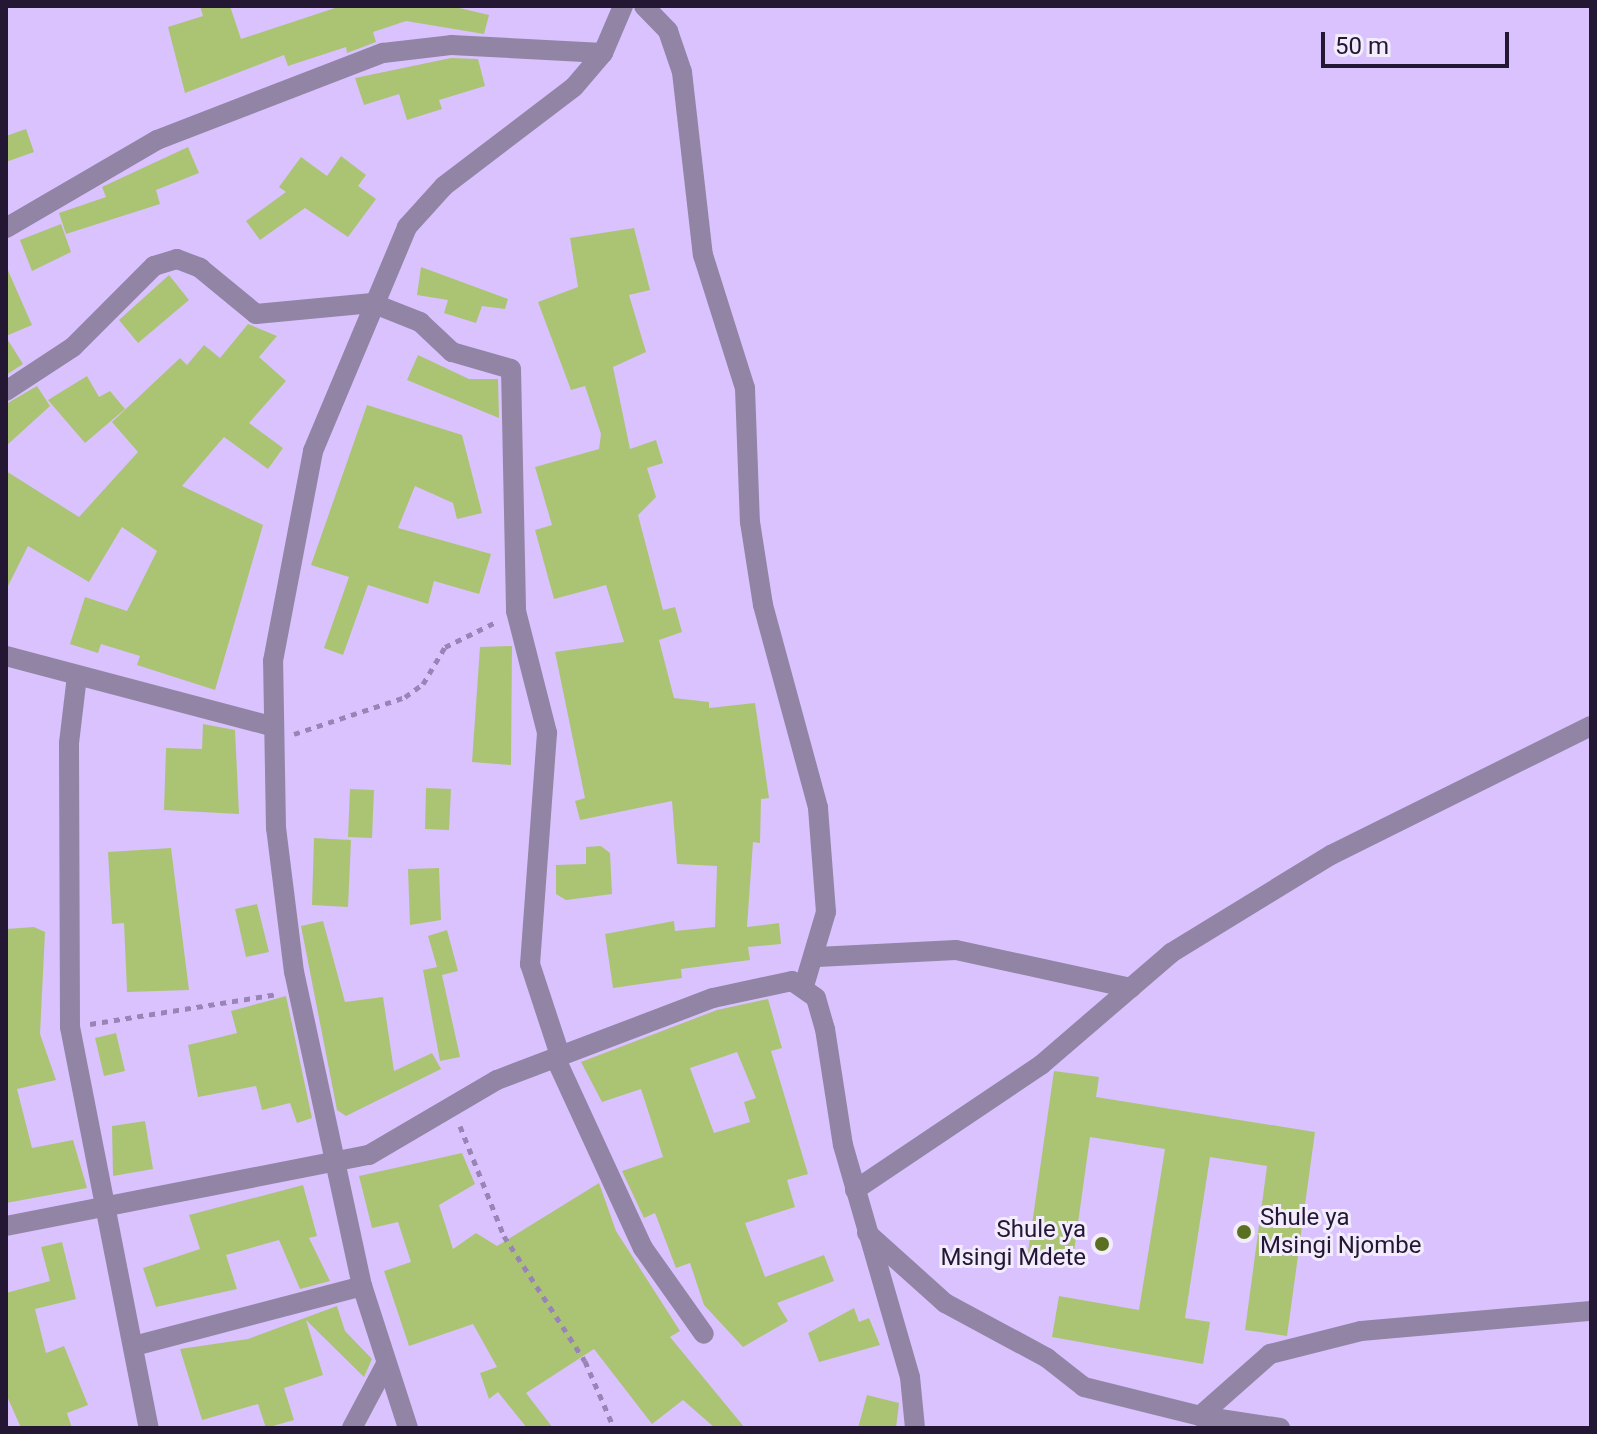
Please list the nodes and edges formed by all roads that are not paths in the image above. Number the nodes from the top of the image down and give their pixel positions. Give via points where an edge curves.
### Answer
1 (623, 6) edge
2 (644, 6) edge
3 (603, 53) junction
4 (6, 228) edge
5 (372, 303) junction
6 (6, 391) edge
7 (6, 656) edge
8 (77, 676) junction
9 (1591, 726) edge
10 (272, 732) junction
11 (817, 957) junction
12 (804, 986) junction
13 (1131, 988) junction
14 (557, 1056) junction
15 (336, 1161) junction
16 (855, 1190) junction
17 (108, 1208) junction
18 (6, 1226) edge
19 (867, 1233) junction
20 (362, 1286) junction
21 (1591, 1311) edge
22 (704, 1334) dead end
23 (134, 1346) junction
24 (385, 1366) junction
25 (1200, 1416) junction
26 (149, 1428) edge
27 (352, 1428) edge
28 (408, 1428) edge
29 (915, 1428) edge
30 (1280, 1428) edge

1 - 3 street
2 - 11 street via 677,49 703,255 745,388 758,579 818,808 826,900
3 - 4 street via 451,45 383,53 157,140
3 - 5 street via 574,87 424,206
5 - 6 street via 256,314 186,259 161,262 73,347
5 - 10 street via 313,451 275,647
5 - 14 street via 420,322 452,352 503,362 514,373 518,615 547,733 530,964
7 - 8 street
8 - 10 street
8 - 17 street via 69,743 70,1027
9 - 13 street via 1331,855 1171,953
10 - 15 street via 282,884
11 - 12 street
11 - 13 street via 956,950
12 - 14 street via 759,984
12 - 16 street via 825,1029
13 - 16 street via 1041,1065
14 - 15 street via 497,1080 391,1147
14 - 22 street via 643,1248
15 - 17 street
15 - 20 street
16 - 19 street
17 - 18 street
17 - 23 street
19 - 25 street via 945,1303 1047,1358 1084,1387
19 - 29 street via 910,1377
20 - 23 street
20 - 24 street
21 - 25 street via 1361,1331 1270,1354
23 - 26 street
24 - 27 street
24 - 28 street
25 - 30 street

